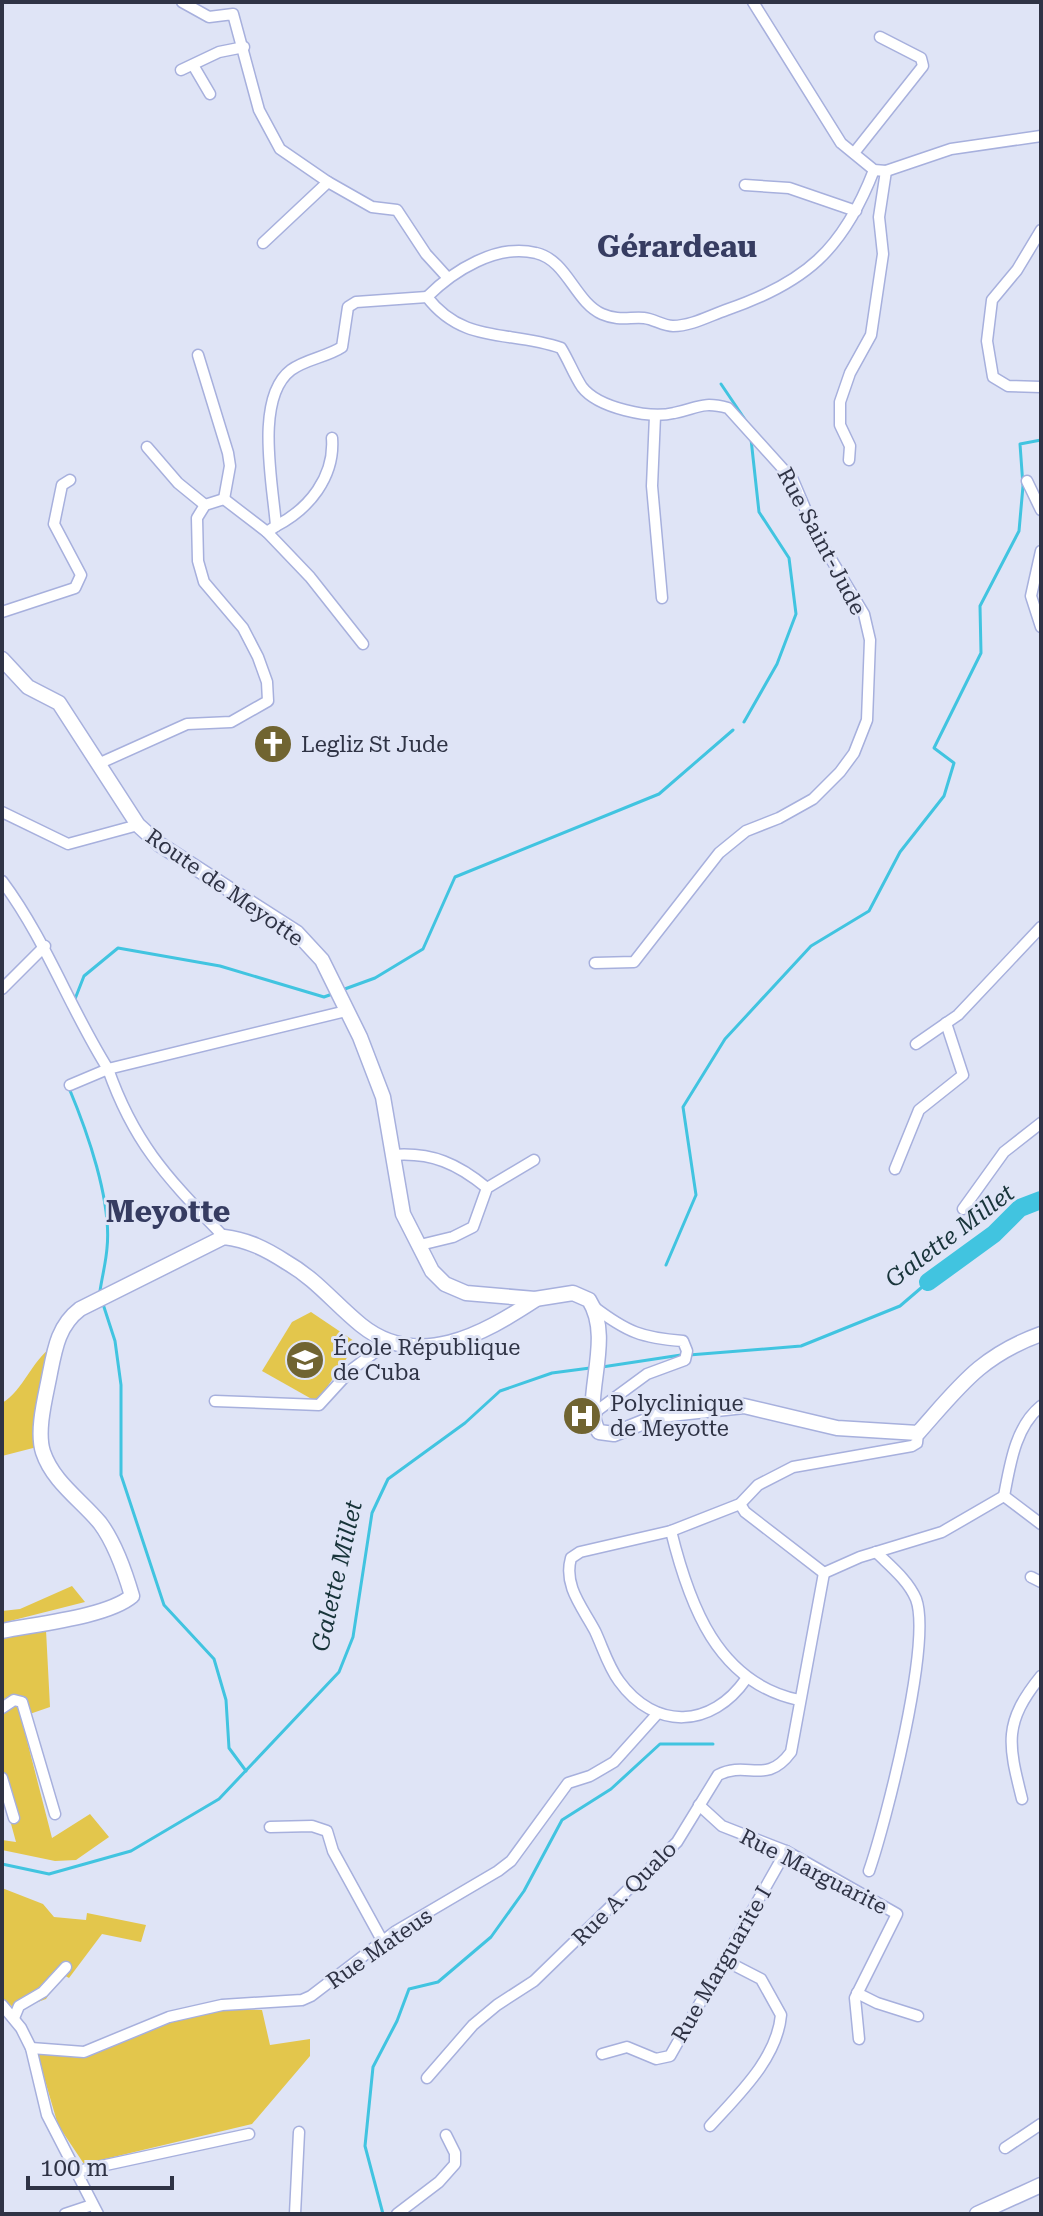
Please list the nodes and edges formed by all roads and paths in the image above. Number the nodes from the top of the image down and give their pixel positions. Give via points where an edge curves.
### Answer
1 (182, 2) edge
2 (753, 2) edge
3 (880, 37) dead end
4 (244, 47) junction
5 (193, 65) junction
6 (181, 70) dead end
7 (210, 94) dead end
8 (1041, 136) edge
9 (854, 153) junction
10 (874, 170) junction
11 (886, 171) junction
12 (328, 182) junction
13 (745, 185) dead end
14 (856, 211) junction
15 (1041, 230) edge
16 (263, 243) dead end
17 (447, 277) junction
18 (427, 297) junction
19 (198, 355) dead end
20 (1041, 387) edge
21 (655, 416) junction
22 (332, 438) dead end
23 (147, 447) dead end
24 (849, 460) dead end
25 (70, 480) dead end
26 (1027, 481) dead end
27 (224, 499) junction
28 (205, 505) junction
29 (1041, 510) edge
30 (272, 529) junction
31 (1041, 551) edge
32 (662, 598) dead end
33 (2, 612) edge
34 (1041, 627) edge
35 (363, 644) dead end
36 (2, 659) edge
37 (98, 764) junction
38 (2, 812) edge
39 (138, 825) junction
40 (2, 881) edge
41 (1041, 927) edge
42 (45, 946) junction
43 (595, 963) dead end
44 (2, 989) edge
45 (346, 1011) junction
46 (946, 1023) junction
47 (916, 1044) dead end
48 (108, 1069) junction
49 (70, 1085) dead end
50 (1041, 1123) edge
51 (393, 1155) junction
52 (534, 1160) dead end
53 (895, 1169) dead end
54 (487, 1188) junction
55 (963, 1209) dead end
56 (224, 1237) junction
57 (420, 1245) junction
58 (535, 1299) junction
59 (594, 1307) junction
60 (1041, 1334) edge
61 (390, 1341) junction
62 (215, 1401) dead end
63 (1041, 1406) edge
64 (593, 1420) junction
65 (918, 1433) junction
66 (1004, 1496) junction
67 (740, 1504) junction
68 (1041, 1524) edge
69 (671, 1531) junction
70 (876, 1552) junction
71 (824, 1573) junction
72 (2, 1631) edge
73 (1041, 1676) edge
74 (746, 1679) junction
75 (799, 1700) junction
76 (2, 1708) edge
77 (658, 1713) junction
78 (2, 1778) edge
79 (1022, 1799) dead end
80 (699, 1805) junction
81 (55, 1814) dead end
82 (14, 1818) dead end
83 (270, 1827) dead end
84 (786, 1851) junction
85 (869, 1871) dead end
86 (383, 1942) junction
87 (724, 1960) junction
88 (66, 1967) dead end
89 (857, 1993) junction
90 (2, 2005) edge
91 (918, 2016) dead end
92 (14, 2018) junction
93 (859, 2039) dead end
94 (31, 2048) junction
95 (602, 2054) dead end
96 (427, 2078) dead end
97 (1041, 2124) edge
98 (710, 2126) dead end
99 (299, 2132) dead end
100 (249, 2134) dead end
101 (446, 2135) dead end
102 (1005, 2148) dead end
103 (78, 2171) junction
104 (1041, 2185) edge
105 (95, 2210) edge
106 (65, 2214) edge
107 (295, 2214) edge
108 (397, 2214) edge
109 (977, 2214) edge

1 - 4 street via 209,17 233,14
2 - 9 street via 841,143
3 - 9 street via 921,58 923,66
4 - 5 street
4 - 12 street via 259,110 280,149
5 - 6 street
5 - 7 street
8 - 11 street via 951,149
9 - 10 street
10 - 11 street
10 - 14 street
11 - 24 street via 879,217 883,254 871,335 840,402
12 - 16 street
12 - 17 street via 372,207 397,210
13 - 14 street via 789,188
14 - 17 street via 806,273 786,286 684,325 669,327 598,312 551,260 535,252 478,261
15 - 20 street via 992,300 987,341 993,377 1008,386
17 - 18 street
18 - 21 street, Rue Saint-Jude via 460,328 561,348 583,389 595,399
18 - 30 street via 356,302 348,307 342,347 291,370 279,384 267,429
19 - 27 street via 228,453
21 - 32 street via 652,486
21 - 43 street, Rue Saint-Jude via 697,404 728,408 793,480 816,534 864,614 870,640 867,720 840,772 813,799 746,831 719,853 634,962
22 - 30 street via 333,456 320,489 292,518
23 - 28 street
25 - 33 street via 62,485 54,524 81,575 75,588
26 - 29 street
27 - 28 street
27 - 30 street
28 - 37 street via 197,518 204,582 243,628 267,682 268,701 231,722 187,724
30 - 35 street
31 - 34 street via 1031,596
36 - 37 street, Route de Meyotte via 28,687 59,703
37 - 39 street, Route de Meyotte
38 - 39 street via 68,844
39 - 45 street, Route de Meyotte via 297,933 322,960
40 - 42 street
41 - 46 street
42 - 44 street
42 - 48 street via 76,1018
45 - 48 street
45 - 51 street, Route de Meyotte via 383,1097
46 - 47 street
46 - 53 street via 964,1071 919,1110
48 - 49 street
48 - 56 street via 143,1148
50 - 55 street via 1004,1152
51 - 54 street via 414,1153 455,1164
51 - 57 street, Route de Meyotte via 403,1214
52 - 54 street
54 - 57 street via 473,1227
56 - 61 street via 244,1239 311,1276 362,1327
56 - 72 street via 66,1320 46,1393 43,1451 73,1499 100,1524 132,1596 99,1610
57 - 58 street, Route de Meyotte via 445,1284 466,1293
58 - 59 street via 573,1293
58 - 61 street via 472,1336 441,1346 412,1348
59 - 64 street via 600,1342
59 - 64 street via 647,1339 683,1341 687,1355 647,1374 598,1410
60 - 65 street via 1011,1344 984,1362
61 - 62 street via 351,1370 319,1405
63 - 66 street via 1024,1425
64 - 65 street via 599,1432 610,1435 661,1415 744,1406 837,1428
65 - 67 street via 912,1446 793,1467 758,1485
66 - 68 street
66 - 70 street via 942,1532
67 - 69 street
67 - 71 street
69 - 74 street via 691,1603
69 - 77 street via 580,1552 569,1565 571,1588 611,1669 633,1698
70 - 71 street
70 - 85 street via 909,1587 920,1618 897,1777
71 - 75 street, Rue A. Qualo
73 - 79 street via 1012,1720 1012,1759
74 - 75 street via 773,1695
74 - 77 street via 733,1698 712,1712 687,1717
75 - 80 street, Rue A. Qualo via 791,1752 782,1763 766,1771 739,1769 718,1775
76 - 81 street via 14,1700 22,1702
77 - 86 street, Rue Mateus via 614,1762 568,1783 511,1861
78 - 82 street
80 - 84 street, Rue Marguarite via 722,1826
80 - 96 street, Rue A. Qualo via 677,1842 534,1981 473,2025
83 - 86 street via 327,1831
84 - 87 street, Rue Marguarite I
84 - 89 street, Rue Marguarite via 897,1914
86 - 94 street, Rue Mateus via 302,2000 222,2005 169,2017 84,2052
87 - 95 street, Rue Marguarite I via 664,2060 627,2047
87 - 98 street via 761,1979 781,2015 754,2076
88 - 92 street via 43,1992 19,2006
89 - 91 street
89 - 93 street, Rue Marguarite
90 - 92 street
92 - 94 street
94 - 103 street via 47,2115
97 - 102 street
99 - 107 street
100 - 103 street
101 - 108 street via 455,2164
103 - 105 street
104 - 109 street
105 - 106 street

